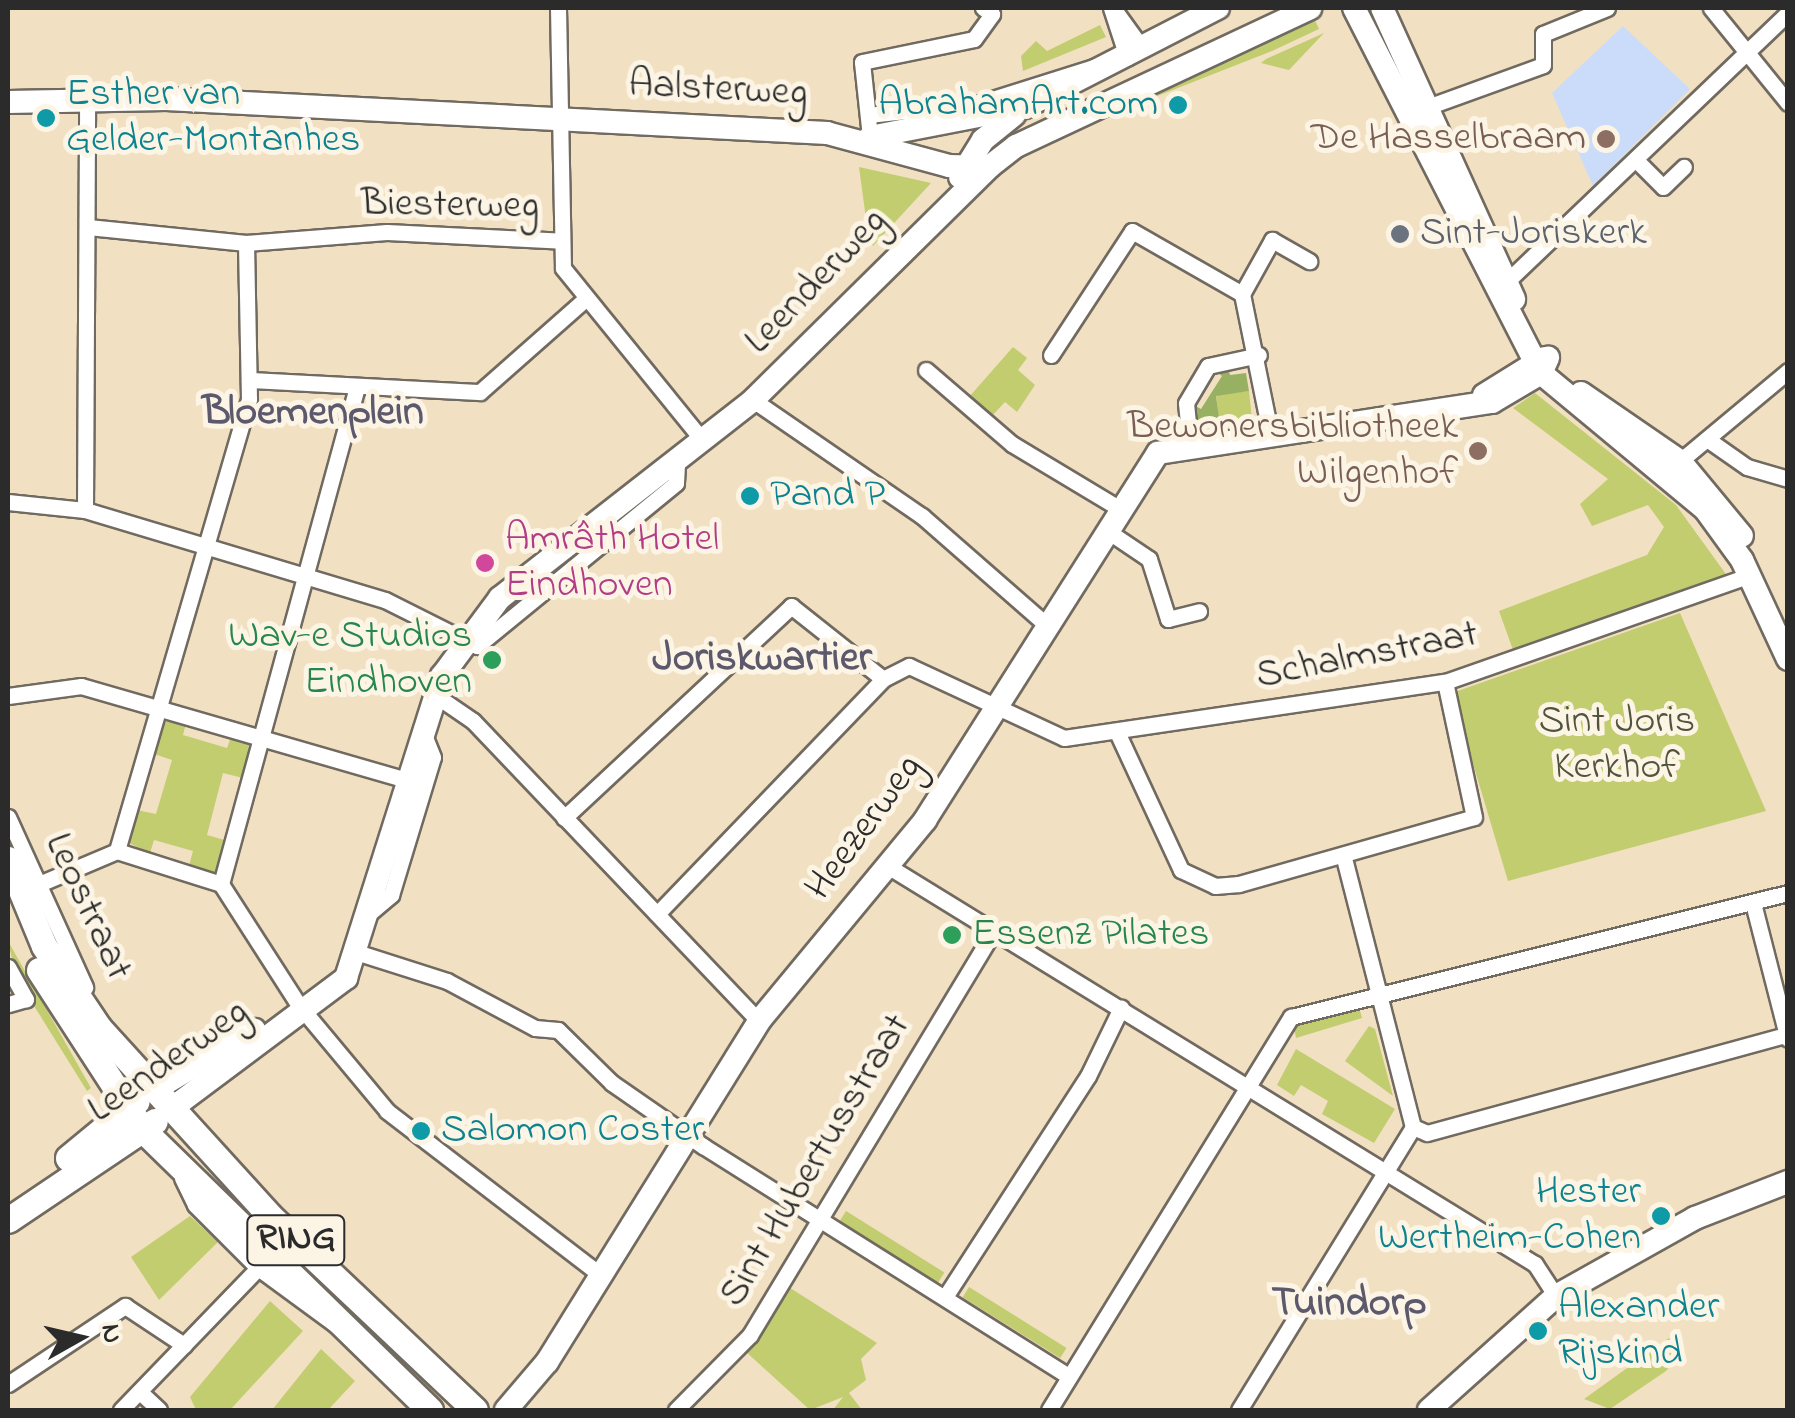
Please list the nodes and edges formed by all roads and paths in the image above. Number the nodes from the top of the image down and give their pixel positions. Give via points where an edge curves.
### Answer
1 (558, 8) edge
2 (983, 8) edge
3 (1112, 8) edge
4 (1218, 8) edge
5 (1310, 8) edge
6 (1354, 8) edge
7 (1382, 8) edge
8 (1607, 8) edge
9 (1711, 8) edge
10 (1788, 14) edge
11 (1748, 53) junction
12 (1127, 57) junction
13 (14, 96) edge
14 (87, 98) junction
15 (1788, 103) edge
16 (1430, 106) junction
17 (1024, 107) junction
18 (562, 120) junction
19 (869, 126) junction
20 (1638, 162) junction
21 (978, 167) junction
22 (1684, 167) dead end
23 (88, 226) junction
24 (562, 241) junction
25 (246, 243) junction
26 (1309, 261) dead end
27 (1501, 287) junction
28 (1242, 294) junction
29 (585, 299) junction
30 (1051, 355) dead end
31 (1258, 355) junction
32 (1540, 363) junction
33 (926, 370) dead end
34 (1788, 370) edge
35 (249, 380) junction
36 (358, 387) junction
37 (748, 404) junction
38 (1270, 432) junction
39 (708, 437) junction
40 (1708, 438) junction
41 (1190, 443) junction
42 (1680, 461) junction
43 (1788, 479) edge
44 (8, 502) edge
45 (1120, 509) junction
46 (85, 510) junction
47 (1106, 530) junction
48 (206, 548) junction
49 (305, 576) junction
50 (1750, 576) junction
51 (1199, 611) dead end
52 (1043, 622) junction
53 (1788, 629) edge
54 (466, 644) junction
55 (1788, 659) edge
56 (882, 679) junction
57 (1444, 682) junction
58 (8, 696) edge
59 (438, 696) junction
60 (159, 708) junction
61 (992, 708) junction
62 (422, 731) junction
63 (1118, 732) junction
64 (259, 739) junction
65 (406, 780) junction
66 (8, 817) edge
67 (564, 818) junction
68 (117, 852) junction
69 (1344, 858) junction
70 (8, 859) edge
71 (891, 868) junction
72 (221, 884) junction
73 (32, 887) junction
74 (1788, 893) edge
75 (8, 902) edge
76 (1754, 907) junction
77 (657, 914) junction
78 (366, 916) junction
79 (994, 931) junction
80 (356, 952) junction
81 (8, 967) edge
82 (1383, 998) junction
83 (8, 1004) edge
84 (1121, 1008) junction
85 (304, 1009) junction
86 (759, 1020) junction
87 (99, 1028) junction
88 (1787, 1037) edge
89 (1250, 1087) junction
90 (162, 1100) junction
91 (125, 1109) junction
92 (1413, 1128) junction
93 (142, 1130) junction
94 (688, 1136) junction
95 (177, 1165) junction
96 (1386, 1169) junction
97 (1788, 1182) edge
98 (8, 1202) edge
99 (819, 1218) junction
100 (8, 1220) edge
101 (258, 1268) junction
102 (601, 1275) junction
103 (1556, 1296) junction
104 (945, 1297) junction
105 (360, 1336) junction
106 (184, 1345) junction
107 (1067, 1374) junction
108 (8, 1384) edge
109 (531, 1384) junction
110 (140, 1392) junction
111 (468, 1404) edge
112 (121, 1410) edge
113 (159, 1410) edge
114 (430, 1410) edge
115 (506, 1410) edge
116 (522, 1410) edge
117 (676, 1410) edge
118 (1050, 1410) edge
119 (1239, 1410) edge
120 (1429, 1410) edge

1 - 18 street via 554,100
2 - 19 street via 992,14 974,39 862,62
3 - 12 street
4 - 12 main road
5 - 21 main road
6 - 27 main road
7 - 16 main road
8 - 16 street via 1543,34 1544,65
9 - 11 street
10 - 11 street
11 - 15 street
11 - 20 street
12 - 17 main road
12 - 19 street, Aalsterweg via 1072,68 980,104
13 - 14 main road, Aalsterweg
14 - 18 main road, Aalsterweg via 455,115 550,108
14 - 23 street
16 - 27 main road
17 - 19 main road, Aalsterweg
17 - 21 main road, Leenderweg via 982,140
18 - 19 main road, Aalsterweg
18 - 24 street
19 - 21 main road, Aalsterweg
20 - 22 street via 1663,187
20 - 27 street
21 - 37 main road, Leenderweg
23 - 25 street, Biesterweg
23 - 46 street
24 - 25 street, Biesterweg via 387,232
24 - 29 street, Biesterweg via 563,268
25 - 35 street
26 - 28 street via 1272,240
27 - 32 main road
28 - 30 street via 1132,230
28 - 31 street
29 - 36 street via 480,392
29 - 39 street, Biesterweg
31 - 38 street
31 - 41 street via 1208,366 1185,409
32 - 38 main road via 1477,402
32 - 42 main road
32 - 50 main road via 1696,501
33 - 45 street via 1012,444
34 - 40 street
35 - 36 street
35 - 48 street
36 - 49 street
37 - 39 main road, Leenderweg
37 - 52 street via 922,516
38 - 41 main road
39 - 54 main road, Leenderweg via 676,472 535,564
40 - 42 street
40 - 43 street via 1747,467
41 - 45 main road, Heezerweg via 1158,453
42 - 53 main road via 1742,534
44 - 46 street
45 - 47 main road, Heezerweg
46 - 48 street
47 - 51 street via 1149,559 1168,619
47 - 52 main road, Heezerweg
48 - 49 street
48 - 60 street
49 - 54 street via 404,610
49 - 64 street
50 - 55 main road
50 - 57 street, Schalmstraat
52 - 61 main road, Heezerweg
54 - 59 main road, Leenderweg
56 - 61 street, Schalmstraat via 908,666
56 - 67 street via 790,606
56 - 77 street
57 - 63 street, Schalmstraat
57 - 69 street via 1474,817
58 - 60 street via 81,686
59 - 62 main road, Leenderweg
59 - 67 street
60 - 64 street
60 - 68 street
61 - 63 street, Schalmstraat via 1052,738
61 - 71 main road, Heezerweg
62 - 65 main road, Leenderweg
62 - 78 street, Leenderweg via 433,756 392,895
63 - 69 street via 1181,870 1196,880 1238,884
64 - 65 street
64 - 72 street
65 - 78 main road, Leenderweg
66 - 73 street, Leostraat
67 - 77 street
68 - 72 street
68 - 73 street
69 - 82 street
70 - 87 main road, Leostraat / RING via 44,946
71 - 79 street
71 - 86 main road, Heezerweg
72 - 85 street
73 - 87 street, Leostraat
74 - 76 street
75 - 91 main road, Leostraat / RING
76 - 82 street
76 - 88 street
77 - 86 street
78 - 80 main road, Leenderweg
79 - 84 street
79 - 99 street, Sint Hubertusstraat
80 - 85 main road, Leenderweg via 346,978
80 - 94 street via 558,1030 612,1083
81 - 83 street via 26,999
82 - 89 street via 1291,1017
82 - 92 street
84 - 89 street
84 - 104 street via 1088,1076
85 - 90 main road, Leenderweg
85 - 102 street via 387,1111
86 - 94 main road, Heezerweg
87 - 90 main road, Leostraat / RING
88 - 92 street via 1426,1132
89 - 96 street
89 - 107 street
90 - 91 main road, Leenderweg
90 - 93 main road, Leenderweg
90 - 111 main road, RING via 270,1216
91 - 93 main road, Leostraat / RING
91 - 98 main road, Leenderweg
92 - 96 street
93 - 95 main road, RING
93 - 100 main road, Leenderweg
94 - 99 street
94 - 102 main road, Heezerweg
95 - 101 street via 195,1205
95 - 105 main road, RING
96 - 103 street via 1535,1264
96 - 119 street
97 - 103 main road via 1695,1218
99 - 104 street
99 - 117 street, Sint Hubertusstraat via 750,1335
101 - 105 street via 316,1319
101 - 106 street
102 - 109 main road, Heezerweg
103 - 120 main road
104 - 107 street
105 - 114 main road, RING
106 - 108 street via 125,1306
106 - 110 street
107 - 118 street
109 - 115 main road, Heezerweg
109 - 116 main road, Heezerweg
110 - 112 street
110 - 113 street

